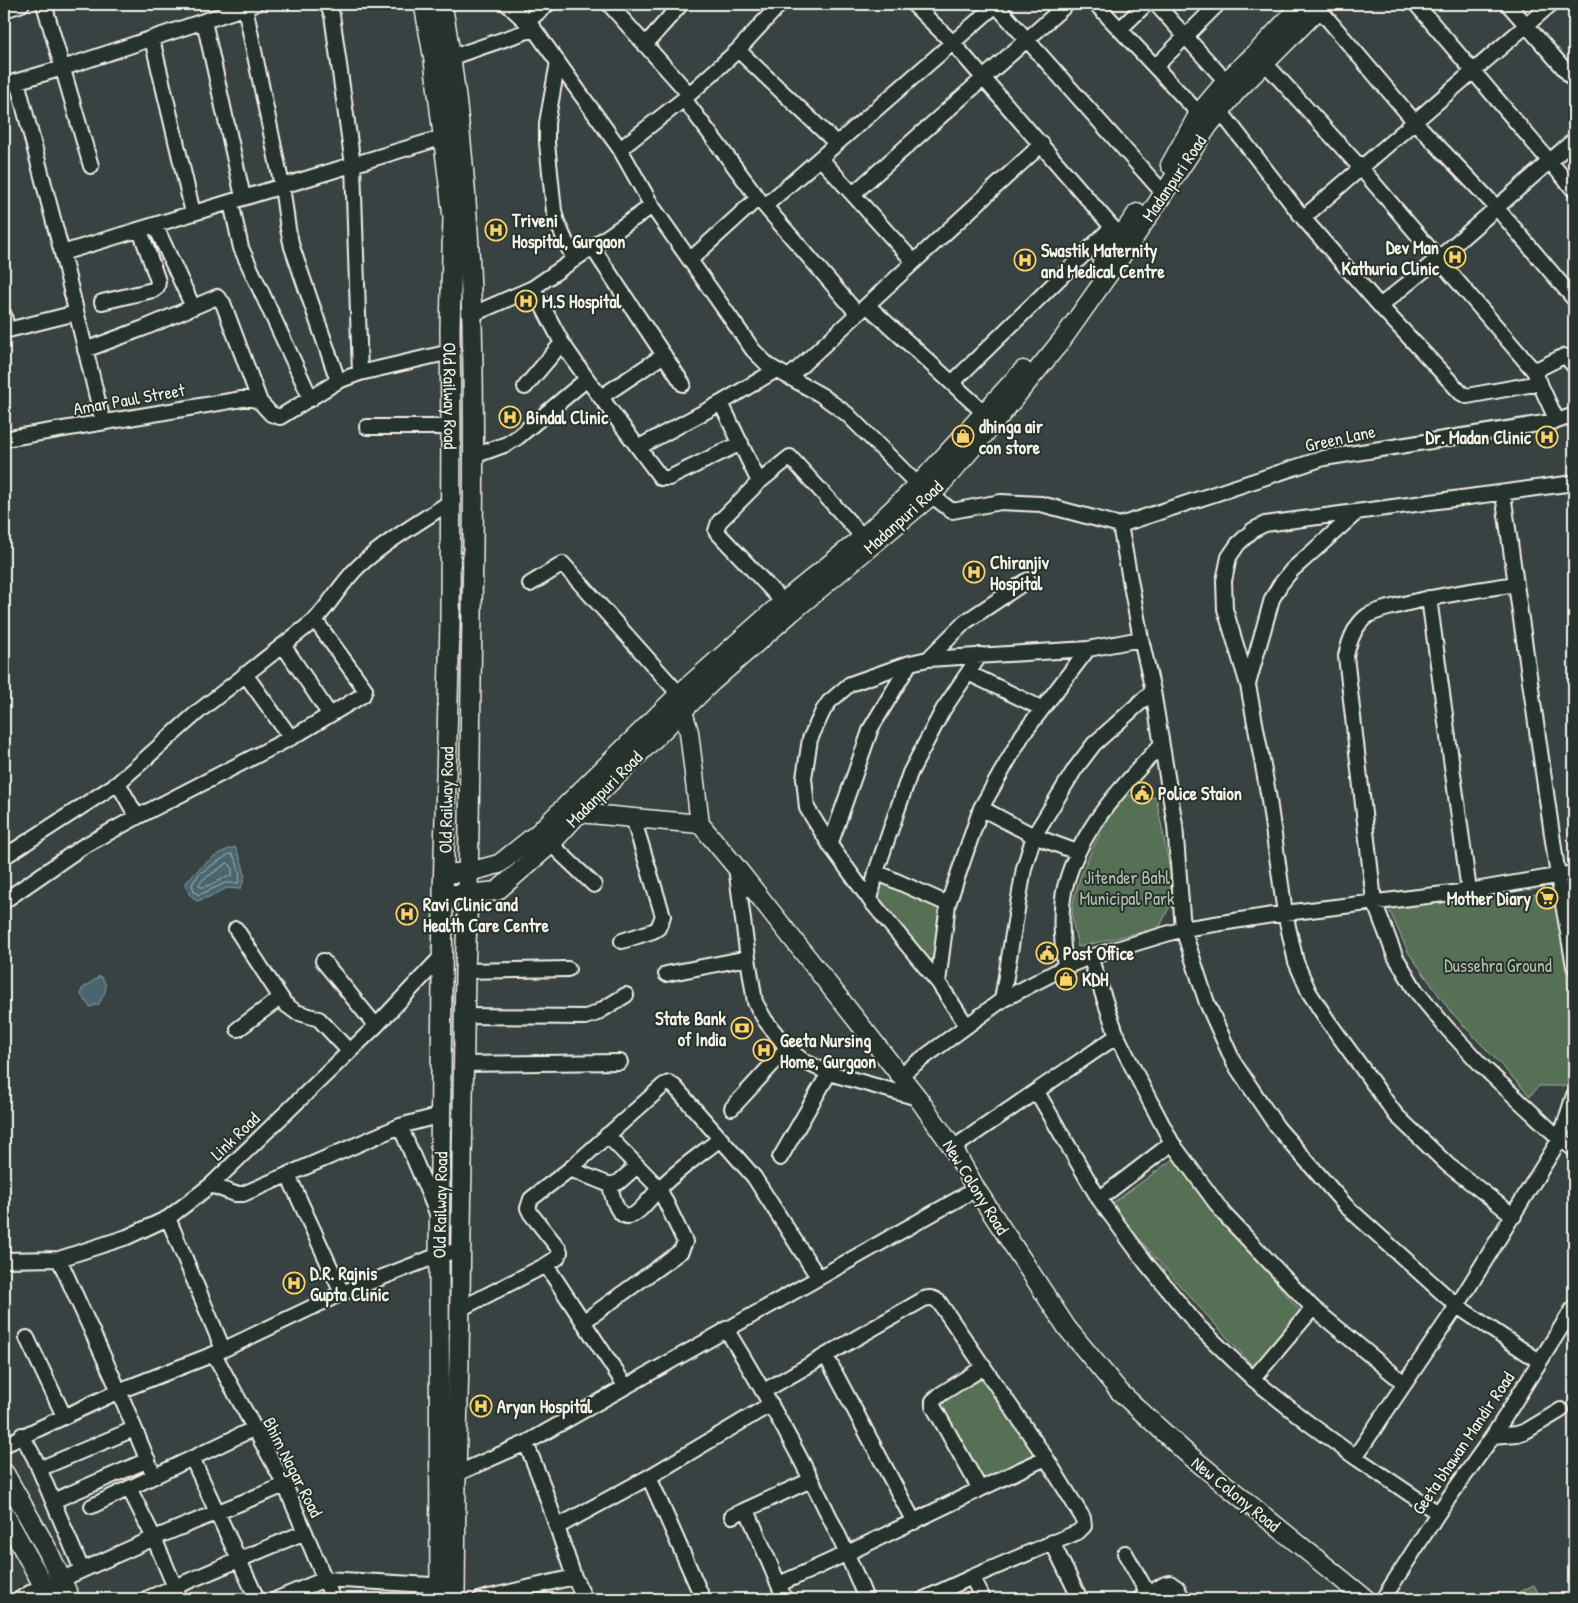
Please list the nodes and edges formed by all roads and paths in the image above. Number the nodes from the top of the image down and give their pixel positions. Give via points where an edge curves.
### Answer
1 (20, 4) edge
2 (44, 4) edge
3 (327, 4) edge
4 (424, 4) edge
5 (442, 4) edge
6 (507, 4) edge
7 (548, 4) edge
8 (609, 4) edge
9 (780, 4) edge
10 (914, 4) edge
11 (997, 4) edge
12 (1067, 4) edge
13 (1096, 4) edge
14 (1146, 4) edge
15 (1156, 4) edge
16 (1218, 4) edge
17 (1302, 4) edge
18 (1416, 4) edge
19 (1508, 4) edge
20 (1551, 4) edge
21 (250, 5) edge
22 (1320, 5) edge
23 (675, 6) edge
24 (4, 10) edge
25 (204, 21) junction
26 (530, 25) junction
27 (1526, 25) junction
28 (1120, 30) junction
29 (1185, 37) junction
30 (152, 39) junction
31 (1027, 40) junction
32 (953, 43) junction
33 (645, 45) junction
34 (738, 50) junction
35 (452, 57) junction
36 (558, 62) junction
37 (1265, 62) junction
38 (1156, 66) junction
39 (63, 68) junction
40 (1473, 70) junction
41 (985, 78) junction
42 (1574, 80) edge
43 (10, 83) edge
44 (1231, 87) junction
45 (686, 97) junction
46 (1221, 112) junction
47 (1204, 119) junction
48 (1414, 121) junction
49 (444, 137) junction
50 (1574, 140) edge
51 (836, 143) junction
52 (1042, 144) junction
53 (620, 149) junction
54 (820, 158) junction
55 (1550, 162) junction
56 (353, 164) junction
57 (91, 166) dead end
58 (1360, 167) junction
59 (282, 186) junction
60 (1161, 189) junction
61 (1574, 190) edge
62 (853, 194) junction
63 (237, 199) junction
64 (762, 202) junction
65 (652, 206) junction
66 (1496, 207) junction
67 (193, 213) junction
68 (1303, 218) junction
69 (155, 225) junction
70 (140, 230) junction
71 (1121, 235) junction
72 (592, 247) junction
73 (62, 253) junction
74 (1439, 258) junction
75 (574, 260) junction
76 (690, 260) junction
77 (914, 262) junction
78 (533, 288) junction
79 (1574, 299) edge
80 (102, 302) dead end
81 (1380, 306) junction
82 (193, 308) junction
83 (862, 309) junction
84 (76, 313) junction
85 (4, 315) edge
86 (471, 322) junction
87 (450, 329) junction
88 (5, 330) edge
89 (562, 343) junction
90 (85, 350) junction
91 (450, 352) junction
92 (664, 355) junction
93 (1574, 366) edge
94 (776, 370) junction
95 (360, 373) junction
96 (789, 377) junction
97 (1537, 377) junction
98 (587, 379) junction
99 (338, 381) junction
100 (952, 383) junction
101 (684, 384) dead end
102 (525, 387) dead end
103 (601, 397) junction
104 (311, 399) junction
105 (260, 402) junction
106 (721, 403) junction
107 (1574, 415) edge
108 (990, 418) junction
109 (1557, 420) junction
110 (103, 422) junction
111 (368, 427) dead end
112 (452, 427) junction
113 (4, 439) edge
114 (741, 442) junction
115 (639, 447) junction
116 (474, 456) junction
117 (760, 482) junction
118 (1574, 483) edge
119 (925, 491) junction
120 (1503, 494) junction
121 (450, 502) junction
122 (1356, 513) junction
123 (1120, 526) junction
124 (863, 537) junction
125 (1028, 580) dead end
126 (530, 584) dead end
127 (1516, 584) junction
128 (1429, 598) junction
129 (783, 602) junction
130 (315, 620) junction
131 (450, 623) junction
132 (472, 624) junction
133 (1141, 639) junction
134 (283, 644) junction
135 (1088, 649) junction
136 (980, 655) junction
137 (928, 659) junction
138 (910, 663) junction
139 (968, 673) junction
140 (245, 674) junction
141 (712, 682) junction
142 (1248, 685) junction
143 (1153, 691) junction
144 (681, 702) junction
145 (1042, 708) junction
146 (330, 715) junction
147 (689, 732) junction
148 (291, 738) junction
149 (1161, 745) junction
150 (118, 783) junction
151 (981, 808) junction
152 (573, 809) junction
153 (137, 817) junction
154 (633, 818) junction
155 (700, 824) junction
156 (1034, 836) junction
157 (551, 844) junction
158 (830, 845) junction
159 (1077, 852) junction
160 (4, 857) edge
161 (736, 867) junction
162 (469, 872) junction
163 (876, 872) junction
164 (1574, 873) edge
165 (444, 874) junction
166 (1558, 876) junction
167 (594, 884) dead end
168 (1469, 890) junction
169 (443, 894) junction
170 (468, 894) junction
171 (870, 900) junction
172 (4, 901) edge
173 (1374, 901) junction
174 (948, 904) junction
175 (1285, 913) junction
176 (236, 929) dead end
177 (1183, 929) junction
178 (622, 941) dead end
179 (444, 954) junction
180 (1090, 957) junction
181 (748, 958) junction
182 (323, 961) dead end
183 (1574, 966) edge
184 (1065, 967) junction
185 (568, 969) dead end
186 (465, 971) junction
187 (666, 974) dead end
188 (938, 982) junction
189 (626, 994) dead end
190 (280, 998) junction
191 (1002, 1000) junction
192 (464, 1016) junction
193 (376, 1026) junction
194 (967, 1026) junction
195 (238, 1029) dead end
196 (1117, 1036) junction
197 (787, 1048) junction
198 (349, 1051) junction
199 (620, 1062) dead end
200 (463, 1064) junction
201 (828, 1073) junction
202 (900, 1075) junction
203 (1036, 1092) junction
204 (1574, 1095) edge
205 (918, 1098) junction
206 (732, 1108) dead end
207 (440, 1115) junction
208 (400, 1126) junction
209 (606, 1135) junction
210 (720, 1139) junction
211 (1560, 1139) junction
212 (1172, 1143) junction
213 (953, 1148) junction
214 (1574, 1149) edge
215 (780, 1158) dead end
216 (637, 1166) junction
217 (570, 1169) junction
218 (288, 1175) junction
219 (211, 1185) junction
220 (610, 1185) junction
221 (659, 1188) junction
222 (976, 1189) junction
223 (1100, 1199) junction
224 (1514, 1216) junction
225 (168, 1218) junction
226 (440, 1220) junction
227 (461, 1250) junction
228 (439, 1255) junction
229 (59, 1258) junction
230 (4, 1260) edge
231 (546, 1265) junction
232 (818, 1277) junction
233 (342, 1293) junction
234 (1457, 1306) junction
235 (1313, 1308) junction
236 (460, 1310) junction
237 (1573, 1314) edge
238 (583, 1322) junction
239 (726, 1329) junction
240 (27, 1338) dead end
241 (218, 1352) junction
242 (826, 1356) junction
243 (1540, 1361) junction
244 (984, 1367) junction
245 (1253, 1379) junction
246 (1404, 1383) junction
247 (626, 1387) junction
248 (120, 1391) junction
249 (767, 1398) junction
250 (1561, 1410) dead end
251 (64, 1416) junction
252 (134, 1429) junction
253 (253, 1429) junction
254 (22, 1436) junction
255 (1493, 1436) junction
256 (526, 1443) junction
257 (4, 1445) edge
258 (1354, 1457) junction
259 (192, 1458) junction
260 (1046, 1458) junction
261 (148, 1460) junction
262 (39, 1469) junction
263 (4, 1473) edge
264 (456, 1474) junction
265 (154, 1476) junction
266 (649, 1477) junction
267 (811, 1480) junction
268 (284, 1485) junction
269 (129, 1488) junction
270 (980, 1489) junction
271 (53, 1501) junction
272 (92, 1506) dead end
273 (747, 1510) junction
274 (218, 1512) junction
275 (1438, 1513) junction
276 (4, 1514) edge
277 (732, 1516) dead end
278 (914, 1522) junction
279 (557, 1527) junction
280 (305, 1532) junction
281 (154, 1538) junction
282 (1052, 1542) junction
283 (1125, 1553) dead end
284 (848, 1554) junction
285 (240, 1559) junction
286 (82, 1570) junction
287 (972, 1576) junction
288 (574, 1577) junction
289 (325, 1579) junction
290 (52, 1588) edge
291 (448, 1592) edge
292 (178, 1593) edge
293 (1143, 1597) edge
294 (20, 1599) edge
295 (70, 1599) edge
296 (146, 1599) edge
297 (257, 1599) edge
298 (277, 1599) edge
299 (333, 1599) edge
300 (481, 1599) edge
301 (585, 1599) edge
302 (702, 1599) edge
303 (866, 1599) edge
304 (924, 1599) edge
305 (983, 1599) edge
306 (1080, 1599) edge
307 (1183, 1599) edge
308 (1366, 1599) edge
309 (1383, 1599) edge

1 - 24 street
2 - 39 street
3 - 56 street via 332,15
4 - 49 main road, Old Railway Road
5 - 35 main road, Old Railway Road
6 - 26 street
7 - 26 street
8 - 33 street
9 - 34 street
10 - 32 street
11 - 31 street
11 - 32 street
12 - 31 street
13 - 28 street
14 - 28 street
15 - 29 street
16 - 29 street
17 - 44 street, Madanpuri Road via 1258,51
18 - 40 street
19 - 27 street
20 - 27 street
21 - 25 street
21 - 59 street
22 - 37 street, Madanpuri Road
22 - 48 street
23 - 33 street
25 - 30 street
25 - 63 street
26 - 35 street
26 - 36 street
27 - 40 street
27 - 42 street
28 - 38 street
29 - 38 street
29 - 44 street
30 - 39 street
30 - 67 street
31 - 41 street
31 - 60 street
32 - 41 street
32 - 51 street
33 - 45 street
34 - 45 street
34 - 51 street
35 - 86 main road, Old Railway Road via 465,187
36 - 53 street
36 - 75 street via 547,123 548,162 554,211
37 - 44 street, Madanpuri Road
37 - 58 street
38 - 47 street
39 - 43 street
39 - 57 street
40 - 48 street
40 - 55 street
41 - 52 street
41 - 62 street
43 - 73 street
44 - 46 street, Madanpuri Road
44 - 47 street, Madanpuri Road
45 - 53 street
45 - 64 street
46 - 47 street, Madanpuri Road
46 - 68 street
47 - 60 street, Madanpuri Road
48 - 58 street
48 - 66 street
49 - 56 street
49 - 87 main road, Old Railway Road via 453,217
50 - 55 street
51 - 54 street
52 - 71 street
52 - 77 street
53 - 65 street
54 - 62 street
54 - 64 street
55 - 61 street
55 - 66 street
56 - 59 street
56 - 95 street
58 - 68 street
58 - 74 street
59 - 63 street
59 - 99 street via 292,246
60 - 71 street, Madanpuri Road
62 - 77 street
63 - 67 street
63 - 104 street via 241,248
64 - 76 street
64 - 83 street
65 - 72 street
65 - 76 street
66 - 74 street
66 - 79 street
67 - 69 street
68 - 81 street
69 - 70 street
69 - 82 street
70 - 73 street
70 - 80 street via 158,287
71 - 100 street
71 - 108 street, Madanpuri Road via 1062,340
72 - 75 street
72 - 92 street
73 - 84 street
74 - 81 street
74 - 97 street
75 - 78 street
76 - 94 street via 753,350
77 - 83 street
78 - 86 street
78 - 89 street
81 - 97 street via 1464,395 1472,396
82 - 90 street
82 - 105 street via 217,297 221,299
83 - 96 street
83 - 100 street
84 - 88 street
84 - 90 street
85 - 88 street
86 - 87 main road
86 - 116 main road, Old Railway Road
87 - 91 main road, Old Railway Road
89 - 98 street
89 - 102 street
90 - 110 street
91 - 95 street
91 - 112 main road, Old Railway Road
92 - 101 street
92 - 103 street
93 - 97 street via 1564,356
94 - 96 street
94 - 106 street
95 - 99 street
96 - 119 street via 847,414
97 - 109 street
98 - 103 street
98 - 116 street via 518,437
99 - 104 street
100 - 108 street
103 - 115 street
104 - 105 street via 280,417 271,414
105 - 110 street, Amar Paul Street via 242,399
106 - 114 street
106 - 115 street
107 - 109 street, Green Lane
108 - 119 street, Madanpuri Road
109 - 123 street, Green Lane via 1324,458
110 - 113 street, Amar Paul Street
111 - 112 street
112 - 121 main road, Old Railway Road
114 - 115 street via 666,479 659,476
114 - 117 street
116 - 132 main road, Old Railway Road
117 - 124 street via 790,457
117 - 129 street via 719,522 716,531
118 - 120 street
119 - 123 street via 952,511 1001,502 1041,504
119 - 124 street, Madanpuri Road
119 - 141 street, Madanpuri Road
120 - 122 street
120 - 127 street
121 - 130 street via 362,563
121 - 131 main road, Old Railway Road
122 - 142 street via 1292,570 1280,585 1272,599
122 - 142 street via 1265,524 1238,544 1229,558 1224,581 1225,609
123 - 133 street
124 - 129 street, Madanpuri Road
125 - 137 street via 965,622
126 - 144 street via 563,564
127 - 128 street
127 - 166 street
128 - 168 street
128 - 173 street via 1366,617 1349,641 1346,656
129 - 144 street, Madanpuri Road
130 - 134 street
130 - 146 street via 365,691
131 - 132 main road
131 - 165 main road, Old Railway Road
132 - 162 main road, Old Railway Road
133 - 135 street
133 - 143 street
134 - 140 street
134 - 146 street
135 - 136 street
135 - 145 street
136 - 137 street
136 - 139 street
137 - 138 street
138 - 158 street via 871,728
138 - 158 street via 850,684 829,702 813,732 804,793 807,808
139 - 145 street
139 - 163 street via 943,710 910,773
140 - 148 street
140 - 150 street
141 - 144 street, Madanpuri Road
141 - 147 street
142 - 175 street
143 - 149 street
143 - 156 street via 1094,744
144 - 147 street
144 - 152 street, Madanpuri Road
145 - 151 street via 1023,734
146 - 148 street
147 - 155 street
148 - 153 street
149 - 159 street via 1106,806
149 - 177 street via 1175,825
150 - 153 street
150 - 160 street
151 - 156 street
151 - 174 street
152 - 154 street
152 - 157 street, Madanpuri Road
152 - 162 street, Madanpuri Road via 499,864
153 - 172 street via 82,847
154 - 155 street
154 - 178 street via 663,916 658,928
155 - 161 street, New Colony Road
156 - 159 street
156 - 191 street via 1024,868
157 - 167 street
157 - 170 street, Madanpuri Road via 497,890
158 - 171 street
159 - 184 street via 1064,896 1061,928
161 - 181 street
161 - 202 street, New Colony Road
162 - 165 street, Madanpuri Road
162 - 170 main road, Old Railway Road
163 - 171 street
163 - 174 street
164 - 166 street
165 - 169 main road, Old Railway Road
166 - 168 street
166 - 183 street
168 - 173 street
169 - 170 street, Madanpuri Road
169 - 179 main road, Old Railway Road
170 - 186 main road, Old Railway Road
171 - 188 street
173 - 175 street
173 - 211 street via 1396,956 1416,991 1482,1066
174 - 188 street
175 - 177 street
175 - 224 street via 1296,962 1310,992 1396,1115 1448,1165
176 - 190 street
177 - 180 street
177 - 234 street via 1206,1003 1234,1063 1277,1127 1346,1206
179 - 193 street, Link Road
179 - 207 main road, Old Railway Road
180 - 184 street
180 - 196 street
181 - 187 street
181 - 197 street via 755,1002
182 - 193 street
184 - 191 street
185 - 186 street
186 - 192 main road, Old Railway Road
188 - 194 street
189 - 192 street via 585,1017
190 - 195 street
190 - 198 street via 291,1010 318,1019
191 - 194 street
192 - 200 main road, Old Railway Road
193 - 198 street, Link Road
194 - 202 street
196 - 203 street
196 - 212 street
197 - 201 street
197 - 206 street
198 - 219 street, Link Road
199 - 200 street
200 - 227 main road, Old Railway Road
201 - 205 street
201 - 215 street
202 - 205 street, New Colony Road
203 - 213 street
203 - 223 street
204 - 211 street
205 - 213 street, New Colony Road
207 - 208 street
207 - 226 main road, Old Railway Road
208 - 218 street
208 - 226 street
209 - 210 street via 669,1083
209 - 216 street
209 - 217 street
210 - 221 street
210 - 232 street via 754,1178
211 - 214 street
211 - 224 street
212 - 223 street
212 - 235 street via 1224,1214
213 - 222 street, New Colony Road
216 - 220 street
216 - 221 street
217 - 220 street
217 - 231 street via 528,1204 530,1214 559,1248 559,1255
218 - 219 street via 243,1194
218 - 233 street
219 - 225 street, Link Road
220 - 221 street via 617,1207 628,1216 635,1214
221 - 238 street via 685,1238 685,1245
222 - 232 street
222 - 308 street, New Colony Road via 1067,1328 1120,1392 1184,1451
223 - 245 street via 1146,1263 1198,1326
224 - 234 street
225 - 229 street, Link Road via 127,1237
225 - 241 street, Bhim Nagar Road
226 - 228 main road, Old Railway Road
227 - 228 street
227 - 236 main road, Old Railway Road
228 - 233 street
228 - 291 main road, Old Railway Road
229 - 230 street, Link Road
229 - 248 street
231 - 236 street
231 - 238 street
232 - 239 street
233 - 241 street
234 - 243 street
234 - 246 street
235 - 245 street
235 - 246 street
236 - 264 main road, Old Railway Road
237 - 243 street, Geeta bhawan Mandir Road
238 - 247 street
239 - 247 street
239 - 249 street
240 - 251 street
241 - 248 street
241 - 253 street, Bhim Nagar Road
242 - 244 street via 929,1297 939,1302
242 - 249 street
242 - 278 street
243 - 255 street, Geeta bhawan Mandir Road
244 - 260 street
244 - 270 street via 933,1401
245 - 258 street
246 - 258 street
247 - 256 street
248 - 251 street
248 - 252 street
249 - 266 street
249 - 267 street
250 - 255 street via 1526,1431
251 - 254 street
252 - 261 street
252 - 262 street
253 - 259 street
253 - 268 street, Bhim Nagar Road
254 - 257 street
254 - 262 street
255 - 275 street, Geeta bhawan Mandir Road
256 - 264 street
256 - 279 street
258 - 275 street
259 - 265 street
259 - 274 street
260 - 270 street
260 - 282 street via 1083,1518 1084,1526
261 - 265 street
261 - 271 street
262 - 271 street
263 - 290 main road via 48,1551
264 - 291 main road, Old Railway Road
265 - 269 street
266 - 279 street
266 - 302 street
267 - 273 street
267 - 284 street
268 - 274 street
268 - 280 street, Bhim Nagar Road
269 - 272 street
269 - 281 street
270 - 278 street
271 - 286 street
273 - 277 street
273 - 284 street via 781,1590
274 - 281 street
274 - 285 street
275 - 309 street, Geeta bhawan Mandir Road
276 - 290 main road
278 - 284 street
279 - 288 street
280 - 285 street
280 - 289 street, Bhim Nagar Road
281 - 286 street
281 - 292 street
282 - 287 street
282 - 306 street
283 - 293 street
284 - 303 street
285 - 292 street
285 - 297 street
286 - 290 street
287 - 304 street
287 - 305 street
288 - 300 street
288 - 301 street
289 - 291 street
289 - 298 street
289 - 299 street, Bhim Nagar Road
290 - 294 street
290 - 295 main road
292 - 296 street
293 - 307 street via 1170,1583

